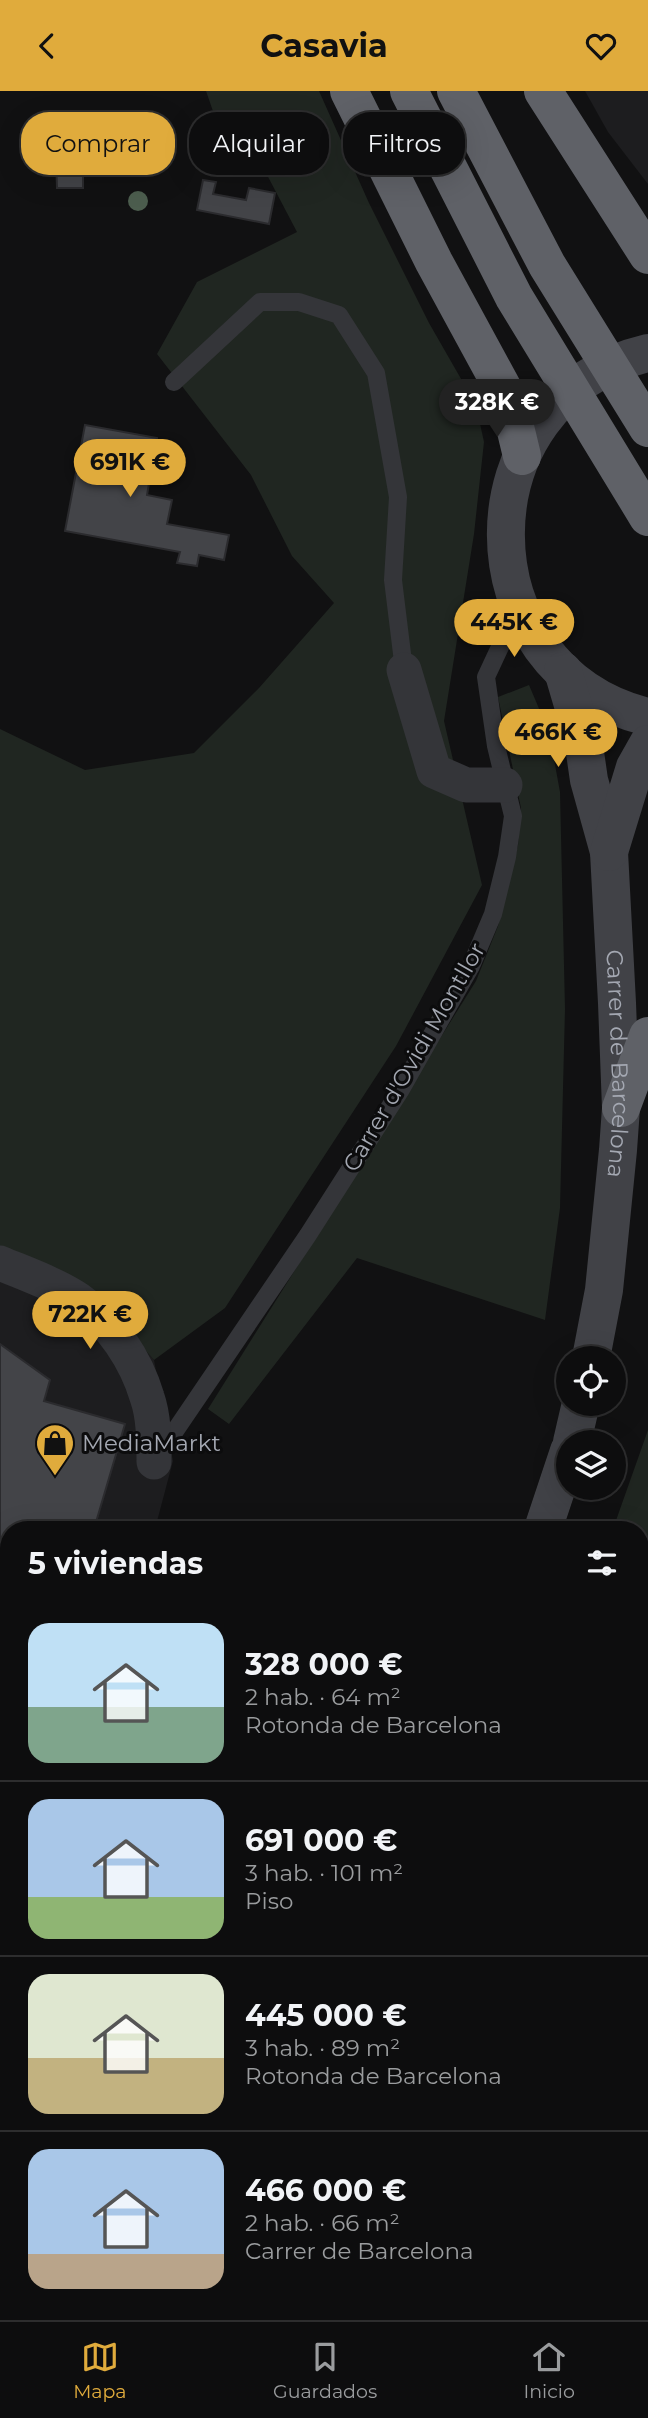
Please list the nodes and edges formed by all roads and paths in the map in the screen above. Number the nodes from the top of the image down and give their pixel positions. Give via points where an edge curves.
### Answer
1 (349, 91) edge
2 (409, 91) edge
3 (456, 91) edge
4 (543, 91) edge
5 (648, 255) edge
6 (648, 353) edge
7 (174, 382) dead end
8 (648, 428) edge
9 (522, 456) junction
10 (648, 517) edge
11 (520, 610) junction
12 (404, 670) joint
13 (563, 671) junction
14 (648, 717) edge
15 (648, 744) edge
16 (506, 785) junction
17 (609, 852) junction
18 (648, 1036) edge
19 (621, 1108) junction
20 (0, 1263) edge
21 (593, 1346) edge
22 (154, 1462) joint
23 (556, 1490) edge
24 (546, 1521) edge

1 - 9 highway via 508,398
2 - 10 highway via 514,297
3 - 8 highway via 547,265
4 - 5 highway
6 - 9 main road via 607,369 569,393 536,431
7 - 12 lane via 260,302 299,302 339,315 376,373 398,497 393,580
9 - 11 main road via 509,494 505,528 507,568
11 - 13 main road via 537,641
11 - 16 lane, Carrer d'Ovidi Montllor via 486,677
12 - 16 street via 435,771 466,785
13 - 14 main road via 602,699
13 - 17 main road, Carrer de Barcelona
15 - 17 main road, Carrer de Barcelona via 635,767
16 - 22 lane, Carrer d'Ovidi Montllor via 513,816 508,856 493,914 471,966 400,1091 308,1235
17 - 19 main road, Carrer de Barcelona
18 - 19 highway
19 - 21 main road, Carrer de Barcelona via 604,1290
20 - 22 street via 80,1301 121,1344 148,1398
23 - 24 main road

